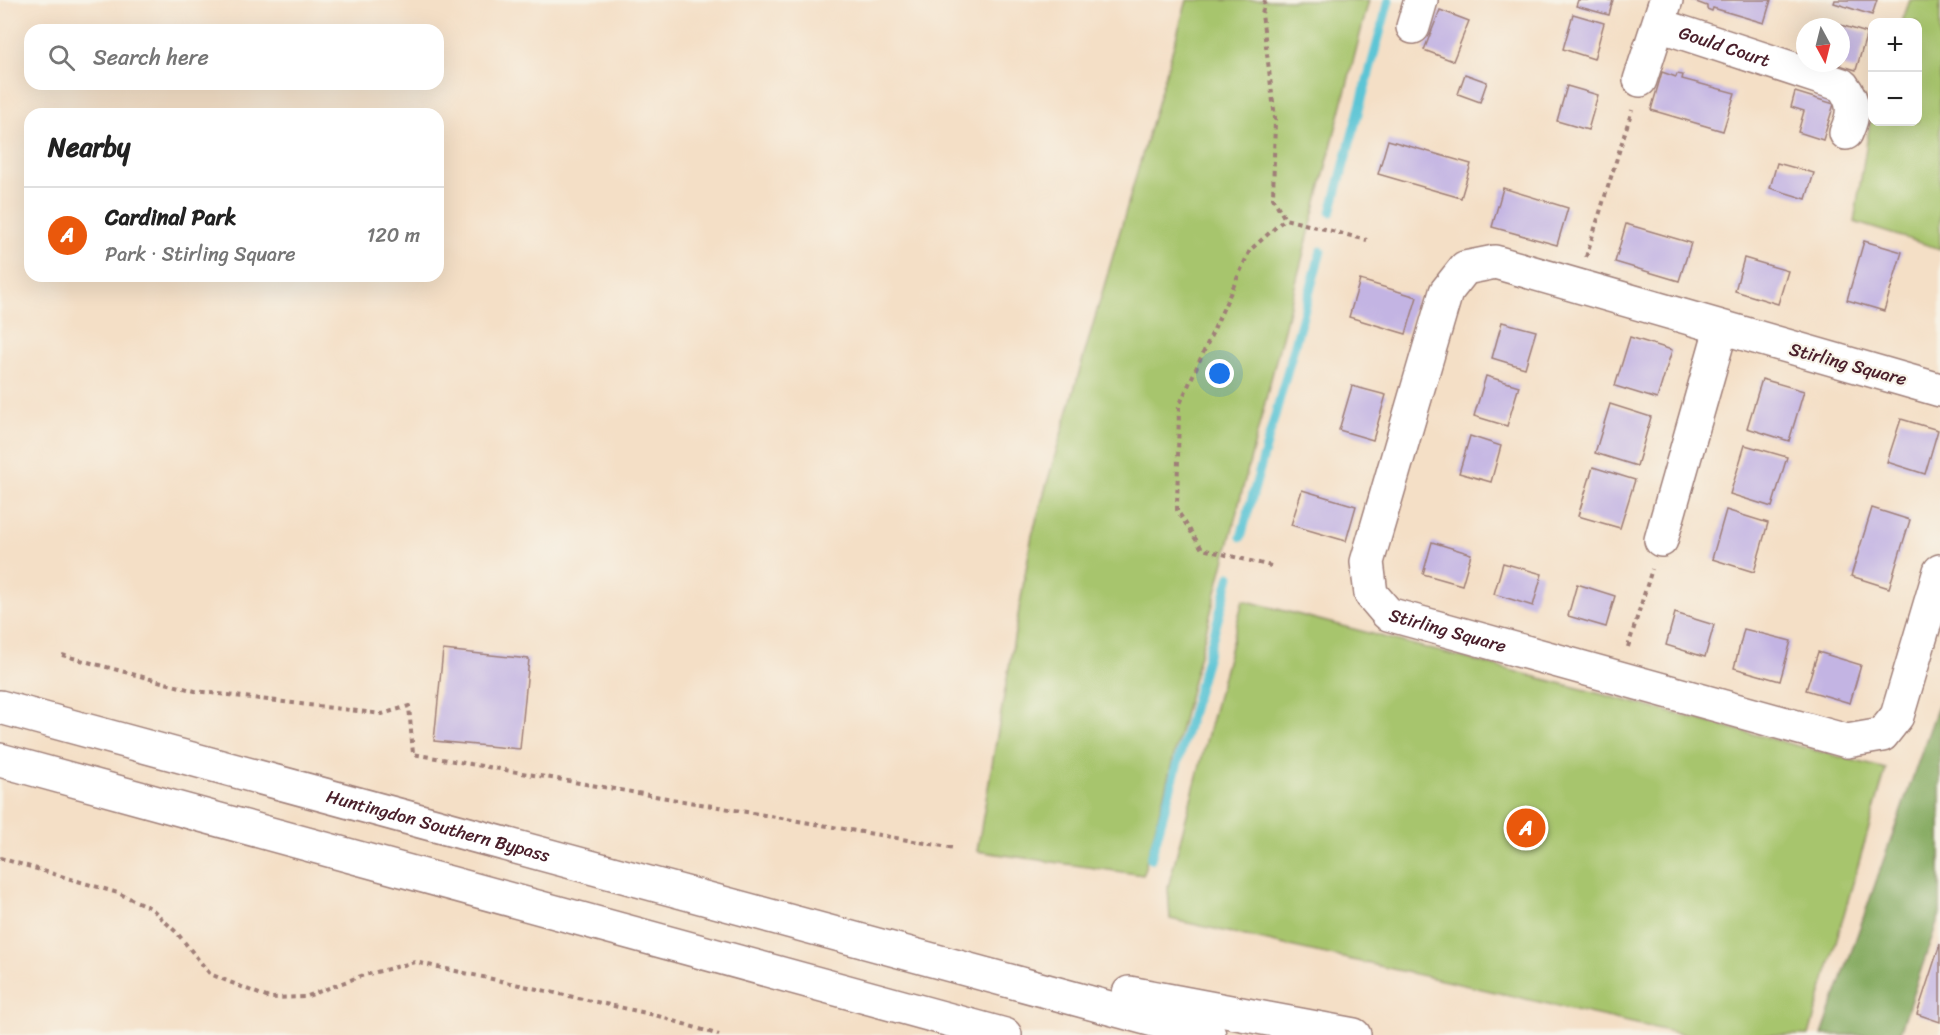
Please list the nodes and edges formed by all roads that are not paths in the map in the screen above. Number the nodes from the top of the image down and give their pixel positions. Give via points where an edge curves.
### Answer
1 (1663, 13) edge
2 (1636, 95) road end
3 (1846, 133) dead end
4 (1721, 329) junction
5 (1940, 390) edge
6 (1661, 540) road end
7 (1940, 571) edge
8 (0, 707) edge
9 (0, 760) edge
10 (877, 946) junction
11 (853, 995) junction
12 (975, 1035) edge
13 (1005, 1035) edge
14 (1209, 1035) edge
15 (1354, 1035) edge

1 - 2 main road
1 - 3 main road, Gould Court via 1842,85 1852,98 1854,116
4 - 5 main road, Stirling Square
4 - 6 main road
4 - 7 main road, Stirling Square via 1495,262 1465,268 1446,292 1367,562 1371,594 1388,614 1847,741 1882,735 1897,716
8 - 10 main road, Huntingdon Southern Bypass
9 - 11 main road
10 - 14 main road
10 - 15 main road
11 - 12 main road
11 - 13 main road

